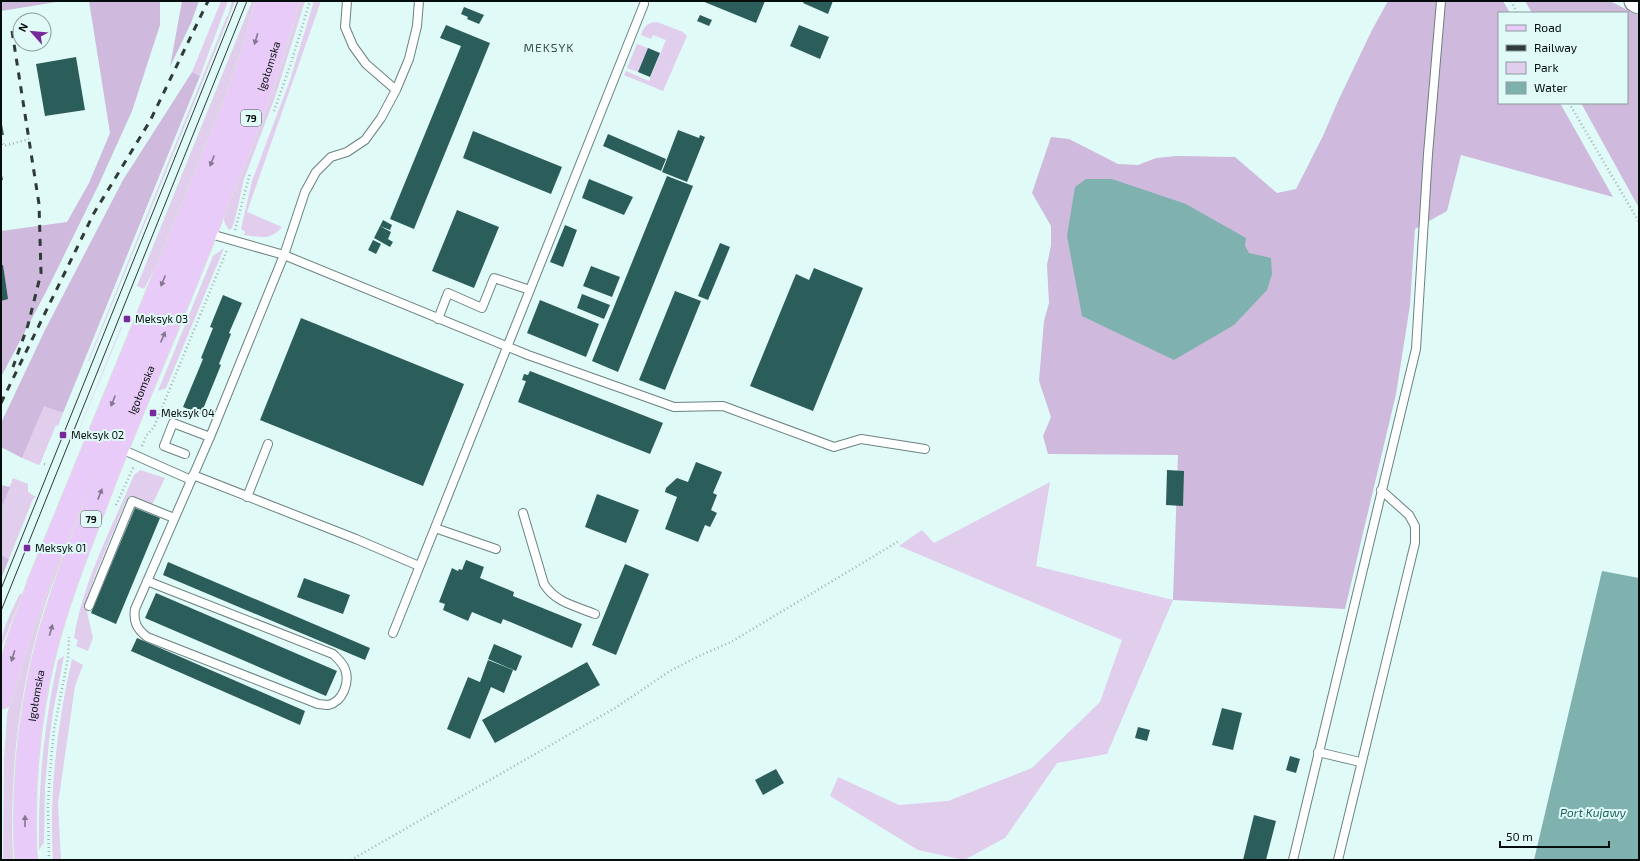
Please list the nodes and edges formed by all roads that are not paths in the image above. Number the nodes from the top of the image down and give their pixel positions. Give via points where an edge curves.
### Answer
1 (267, 1) edge
2 (288, 1) edge
3 (346, 1) edge
4 (419, 1) edge
5 (1441, 1) edge
6 (1635, 1) edge
7 (1639, 3) edge
8 (644, 4) dead end
9 (396, 90) junction
10 (206, 233) junction
11 (284, 255) junction
12 (530, 290) junction
13 (438, 319) junction
14 (508, 347) junction
15 (210, 436) junction
16 (268, 444) dead end
17 (117, 447) junction
18 (925, 449) dead end
19 (185, 454) dead end
20 (192, 477) junction
21 (1381, 490) junction
22 (247, 496) junction
23 (523, 513) dead end
24 (174, 518) junction
25 (435, 528) junction
26 (496, 549) dead end
27 (419, 566) junction
28 (147, 581) junction
29 (89, 606) dead end
30 (595, 614) dead end
31 (393, 633) dead end
32 (1, 698) edge
33 (1318, 752) junction
34 (1360, 762) junction
35 (26, 860) edge
36 (1293, 860) edge
37 (1338, 860) edge

1 -> 32 main road, Igołomska / 79 via 231,114 39,582
2 - 10 main road, Igołomska / 79 via 266,77
3 - 9 lane via 345,27 353,46 366,64
4 - 9 lane via 417,26 409,59
5 - 21 lane via 1428,154 1416,349
6 - 7 street
8 - 12 lane
9 - 11 lane via 366,140 348,152 331,157 316,172 305,192
10 - 11 lane
17 -> 10 main road, Igołomska / 79
11 - 13 lane
11 - 15 lane
12 - 13 lane via 494,278 482,308 448,293
12 - 14 lane
13 - 14 lane
14 - 18 lane via 674,407 723,406 834,447 861,439
14 - 25 lane
15 - 19 lane via 173,423 164,446
15 - 20 lane
16 - 22 lane
17 - 20 lane
35 -> 17 main road, Igołomska / 79 via 26,768 42,668 67,579
20 - 22 lane
20 - 24 lane
21 - 33 lane
21 - 34 lane via 1408,515 1415,526 1415,543
22 - 27 lane
23 - 30 lane via 544,584 550,593 557,599
24 - 28 lane
24 - 29 lane via 132,501
25 - 26 lane
25 - 27 lane
27 - 31 lane
28 - 28 lane via 333,654 345,668 346,688 338,699 328,705 318,704 148,637 140,631 134,617
33 - 34 lane
33 - 36 lane
34 - 37 lane

